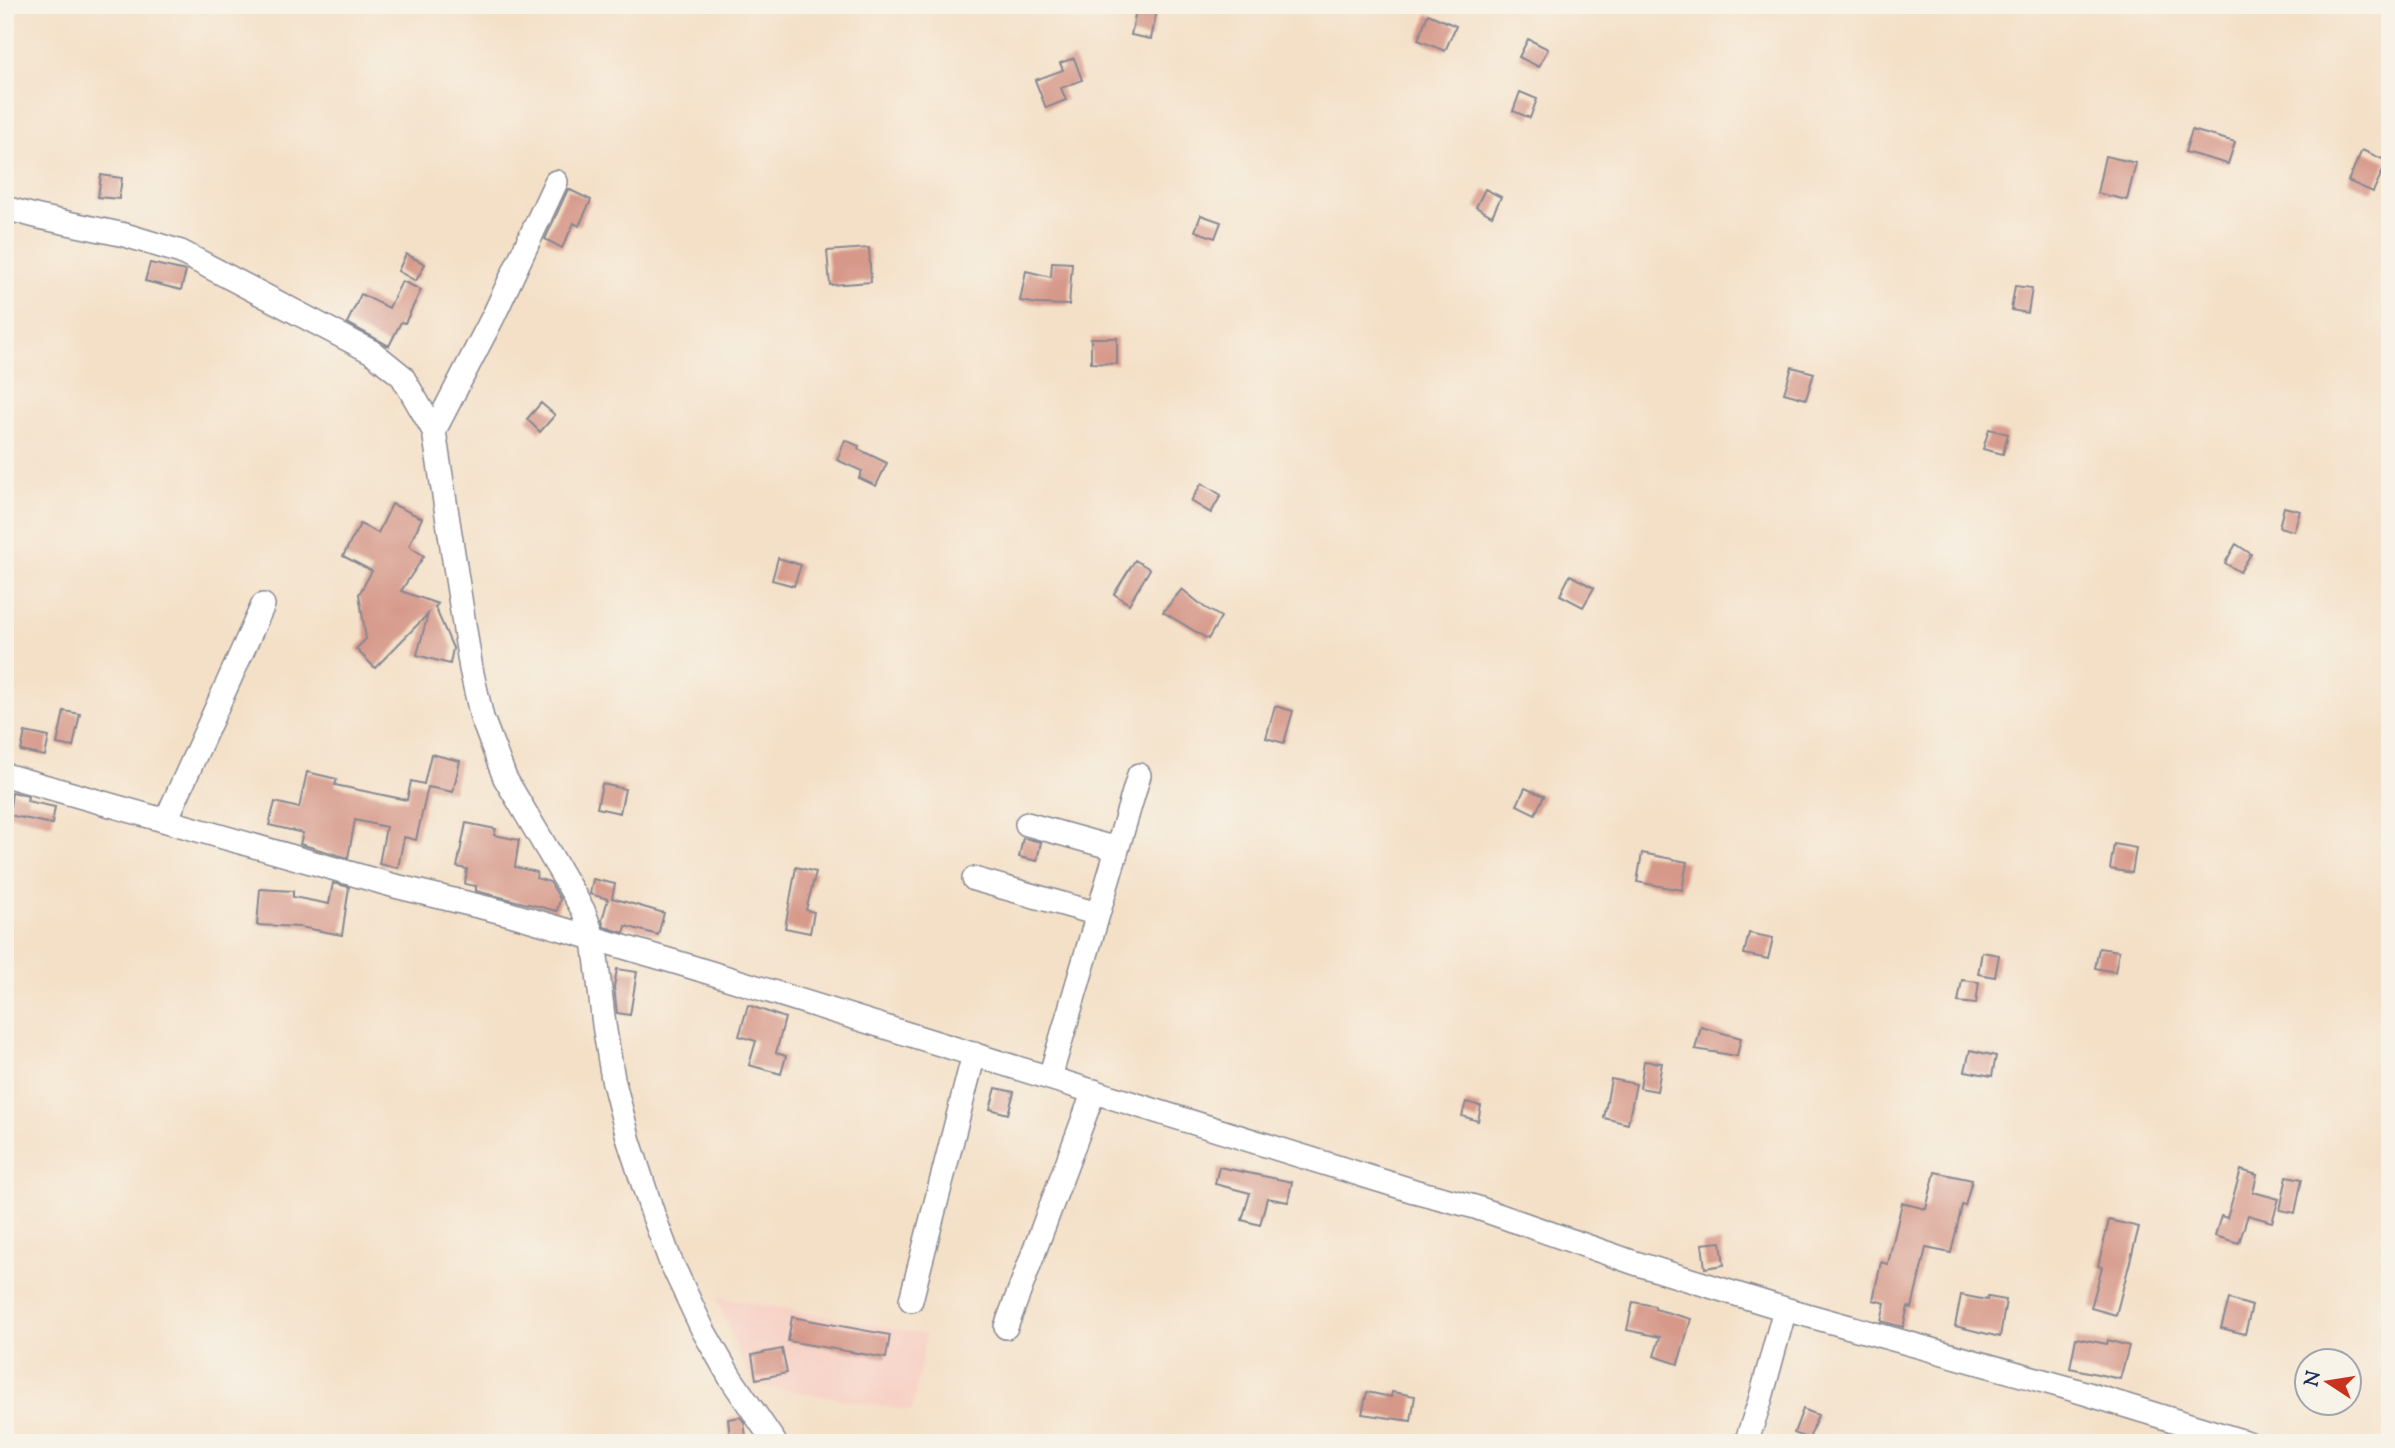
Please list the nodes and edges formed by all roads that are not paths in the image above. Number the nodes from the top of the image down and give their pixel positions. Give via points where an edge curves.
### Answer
1 (556, 182) dead end
2 (5, 208) edge
3 (434, 431) junction
4 (263, 606) dead end
5 (5, 775) edge
6 (1139, 775) dead end
7 (166, 820) junction
8 (1027, 824) dead end
9 (1117, 849) junction
10 (974, 879) dead end
11 (1098, 914) junction
12 (594, 939) junction
13 (974, 1054) junction
14 (1050, 1077) junction
15 (1094, 1091) junction
16 (911, 1300) dead end
17 (1785, 1309) junction
18 (1006, 1327) dead end
19 (775, 1443) edge
20 (1746, 1443) edge
21 (2248, 1443) edge

1 - 3 street
2 - 3 street via 181,252 228,276 372,352 402,376
3 - 12 street via 481,718 505,778 583,910
4 - 7 street
5 - 7 street
6 - 9 street
7 - 12 street
8 - 9 street
9 - 11 street
10 - 11 street
11 - 14 street
12 - 13 street
12 - 19 street via 613,1079 662,1238 703,1330
13 - 14 street
13 - 16 street
14 - 15 street
15 - 17 street via 1475,1207 1636,1264
15 - 18 street
17 - 20 street
17 - 21 street

